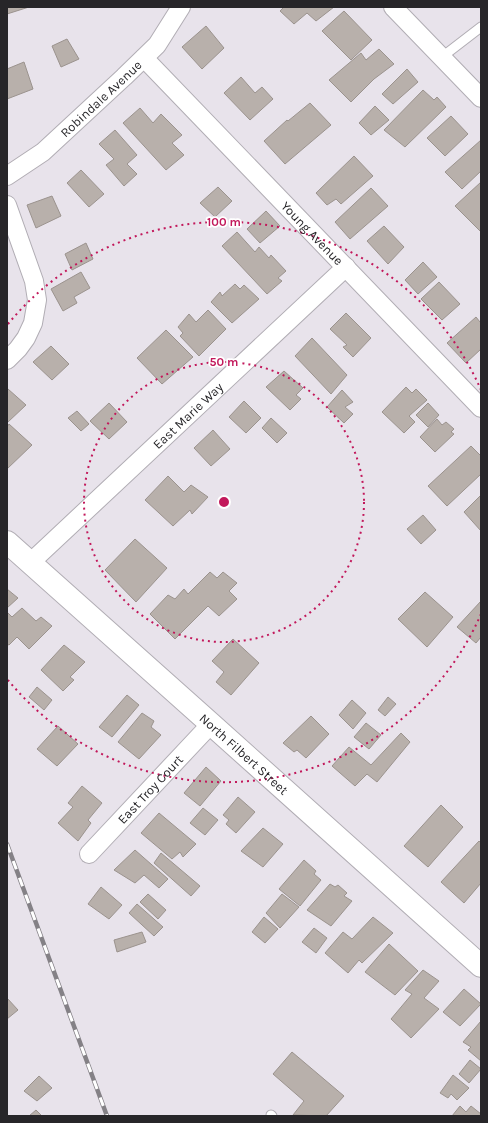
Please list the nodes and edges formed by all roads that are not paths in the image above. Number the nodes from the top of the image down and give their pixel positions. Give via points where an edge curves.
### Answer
1 (181, 7) edge
2 (393, 7) edge
3 (481, 27) edge
4 (442, 57) junction
5 (144, 58) junction
6 (481, 98) edge
7 (7, 176) edge
8 (7, 205) edge
9 (346, 267) junction
10 (7, 360) edge
11 (481, 408) edge
12 (7, 542) edge
13 (30, 563) junction
14 (211, 724) junction
15 (89, 854) dead end
16 (481, 966) edge

1 - 5 street, Robindale Avenue via 157,45
2 - 4 street
3 - 4 lane
4 - 6 street
5 - 7 street, Robindale Avenue via 43,152
5 - 9 street, Young Avenue
8 - 10 street via 34,281 36,300 33,323 26,338
9 - 11 street, Young Avenue
9 - 13 street, East Marie Way
12 - 13 street, North Filbert Street
13 - 14 street, North Filbert Street
14 - 15 street, East Troy Court
14 - 16 street, North Filbert Street

